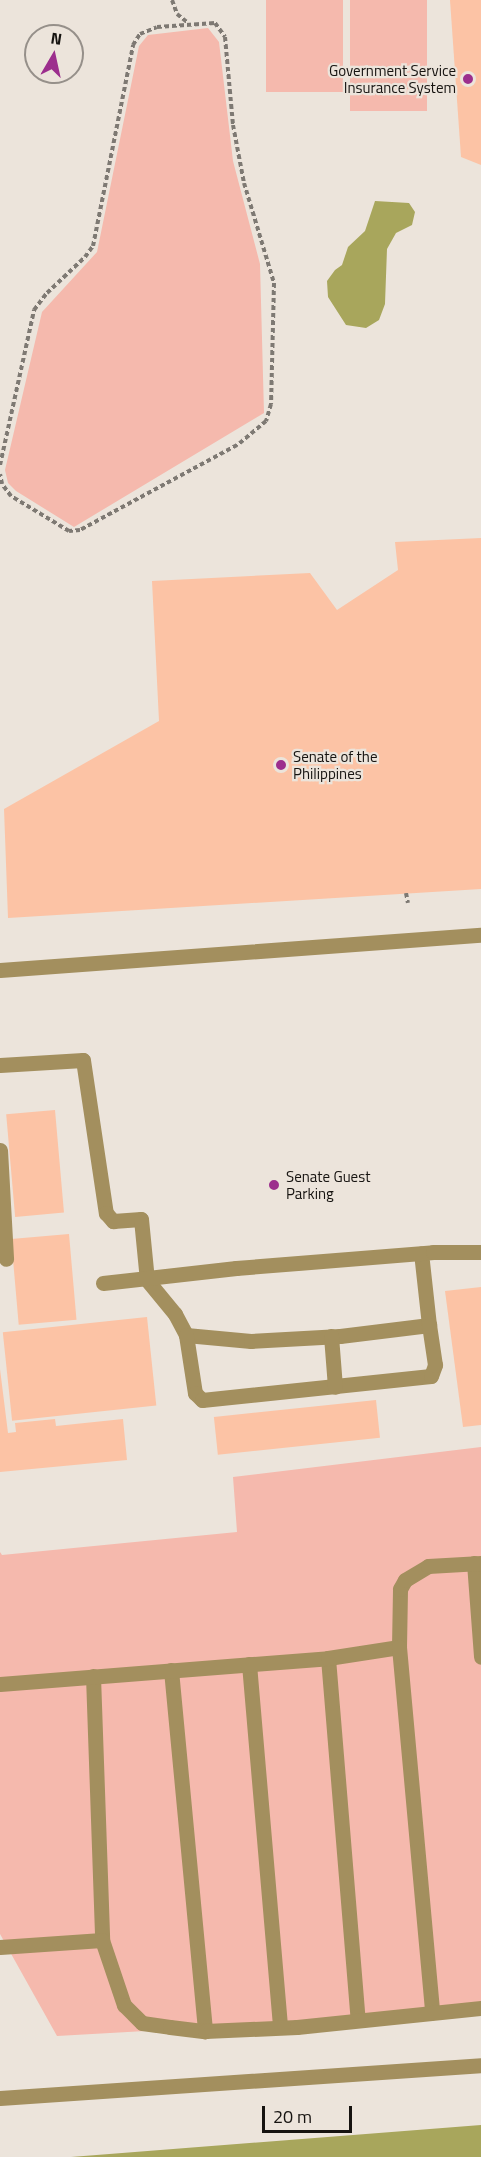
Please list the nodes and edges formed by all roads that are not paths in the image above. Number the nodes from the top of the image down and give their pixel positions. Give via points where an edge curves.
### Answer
1 (481, 935) edge
2 (0, 970) edge
3 (0, 1065) edge
4 (0, 1150) edge
5 (481, 1252) edge
6 (421, 1254) junction
7 (6, 1259) dead end
8 (147, 1280) junction
9 (103, 1284) dead end
10 (429, 1325) junction
11 (186, 1335) junction
12 (331, 1336) junction
13 (335, 1387) junction
14 (478, 1563) edge
15 (399, 1647) junction
16 (481, 1657) edge
17 (327, 1658) junction
18 (249, 1664) junction
19 (171, 1670) junction
20 (93, 1676) junction
21 (0, 1684) edge
22 (102, 1940) junction
23 (0, 1947) edge
24 (481, 2008) edge
25 (432, 2013) junction
26 (358, 2020) junction
27 (280, 2027) junction
28 (205, 2031) junction
29 (481, 2065) edge
30 (0, 2098) edge

1 - 2 lane
3 - 8 lane via 83,1060 106,1213 113,1221 141,1219
4 - 7 lane
5 - 6 lane
6 - 8 lane via 236,1268
6 - 10 lane
8 - 9 lane
8 - 11 lane via 175,1314
10 - 12 lane
10 - 13 lane via 435,1365 431,1376
11 - 12 lane via 251,1341
11 - 13 lane via 195,1394 202,1400
12 - 13 lane
14 - 15 lane via 428,1566 405,1580 400,1589
14 - 16 lane
15 - 17 lane
15 - 25 lane
17 - 18 lane
17 - 26 lane
18 - 19 lane
18 - 27 lane
19 - 20 lane
19 - 28 lane
20 - 21 lane
20 - 22 lane
22 - 23 lane
22 - 28 lane via 124,2005 142,2023
24 - 25 lane
25 - 26 lane
26 - 27 lane
27 - 28 lane
29 - 30 lane

